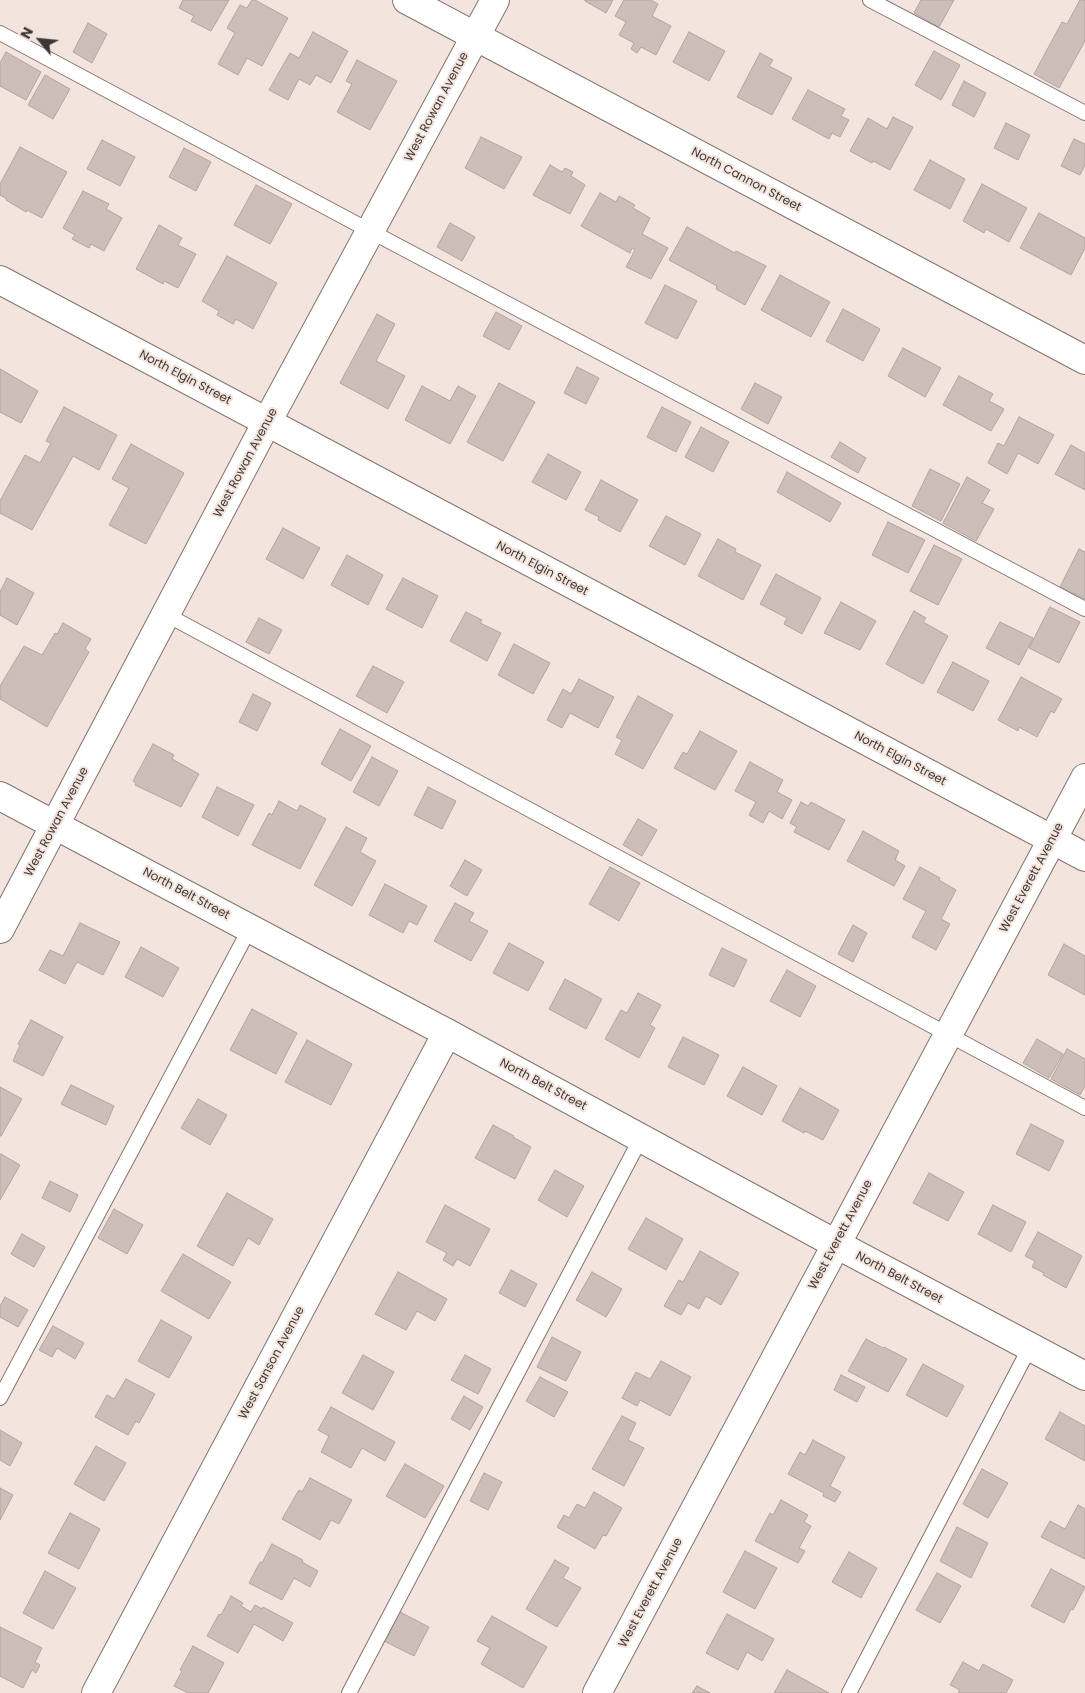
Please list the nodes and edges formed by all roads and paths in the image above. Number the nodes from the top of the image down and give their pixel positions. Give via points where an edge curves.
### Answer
1 (407, 0) edge
2 (495, 0) edge
3 (870, 0) edge
4 (0, 33) edge
5 (475, 36) junction
6 (1085, 113) edge
7 (370, 232) junction
8 (0, 280) edge
9 (1085, 360) edge
10 (267, 422) junction
11 (1085, 609) edge
12 (167, 615) junction
13 (1085, 778) edge
14 (0, 796) edge
15 (55, 825) junction
16 (1052, 840) junction
17 (1085, 857) edge
18 (250, 928) junction
19 (0, 929) edge
20 (447, 1033) junction
21 (948, 1035) junction
22 (1085, 1108) edge
23 (641, 1138) junction
24 (836, 1244) junction
25 (1030, 1347) junction
26 (1085, 1376) edge
27 (0, 1398) edge
28 (96, 1693) edge
29 (349, 1693) edge
30 (597, 1693) edge
31 (849, 1693) edge

1 - 5 street, North Cannon Street
2 - 5 street, West Rowan Avenue
3 - 6 lane
4 - 7 lane
5 - 7 street, West Rowan Avenue
5 - 9 street, North Cannon Street
7 - 10 street, West Rowan Avenue
7 - 11 lane
8 - 10 street, North Elgin Street
10 - 12 street, West Rowan Avenue
10 - 16 street, North Elgin Street
12 - 15 street, West Rowan Avenue
12 - 21 lane
13 - 16 street, West Everett Avenue
14 - 15 street, North Belt Street
15 - 18 street, North Belt Street
15 - 19 street, West Rowan Avenue
16 - 17 street, North Elgin Street
16 - 21 street, West Everett Avenue
18 - 20 street, North Belt Street
18 - 27 lane
20 - 23 street, North Belt Street
20 - 28 street, West Sanson Avenue
21 - 22 lane
21 - 24 street, West Everett Avenue
23 - 24 street, North Belt Street
23 - 29 lane
24 - 25 street, North Belt Street
24 - 30 street, West Everett Avenue
25 - 26 street, North Belt Street
25 - 31 lane

